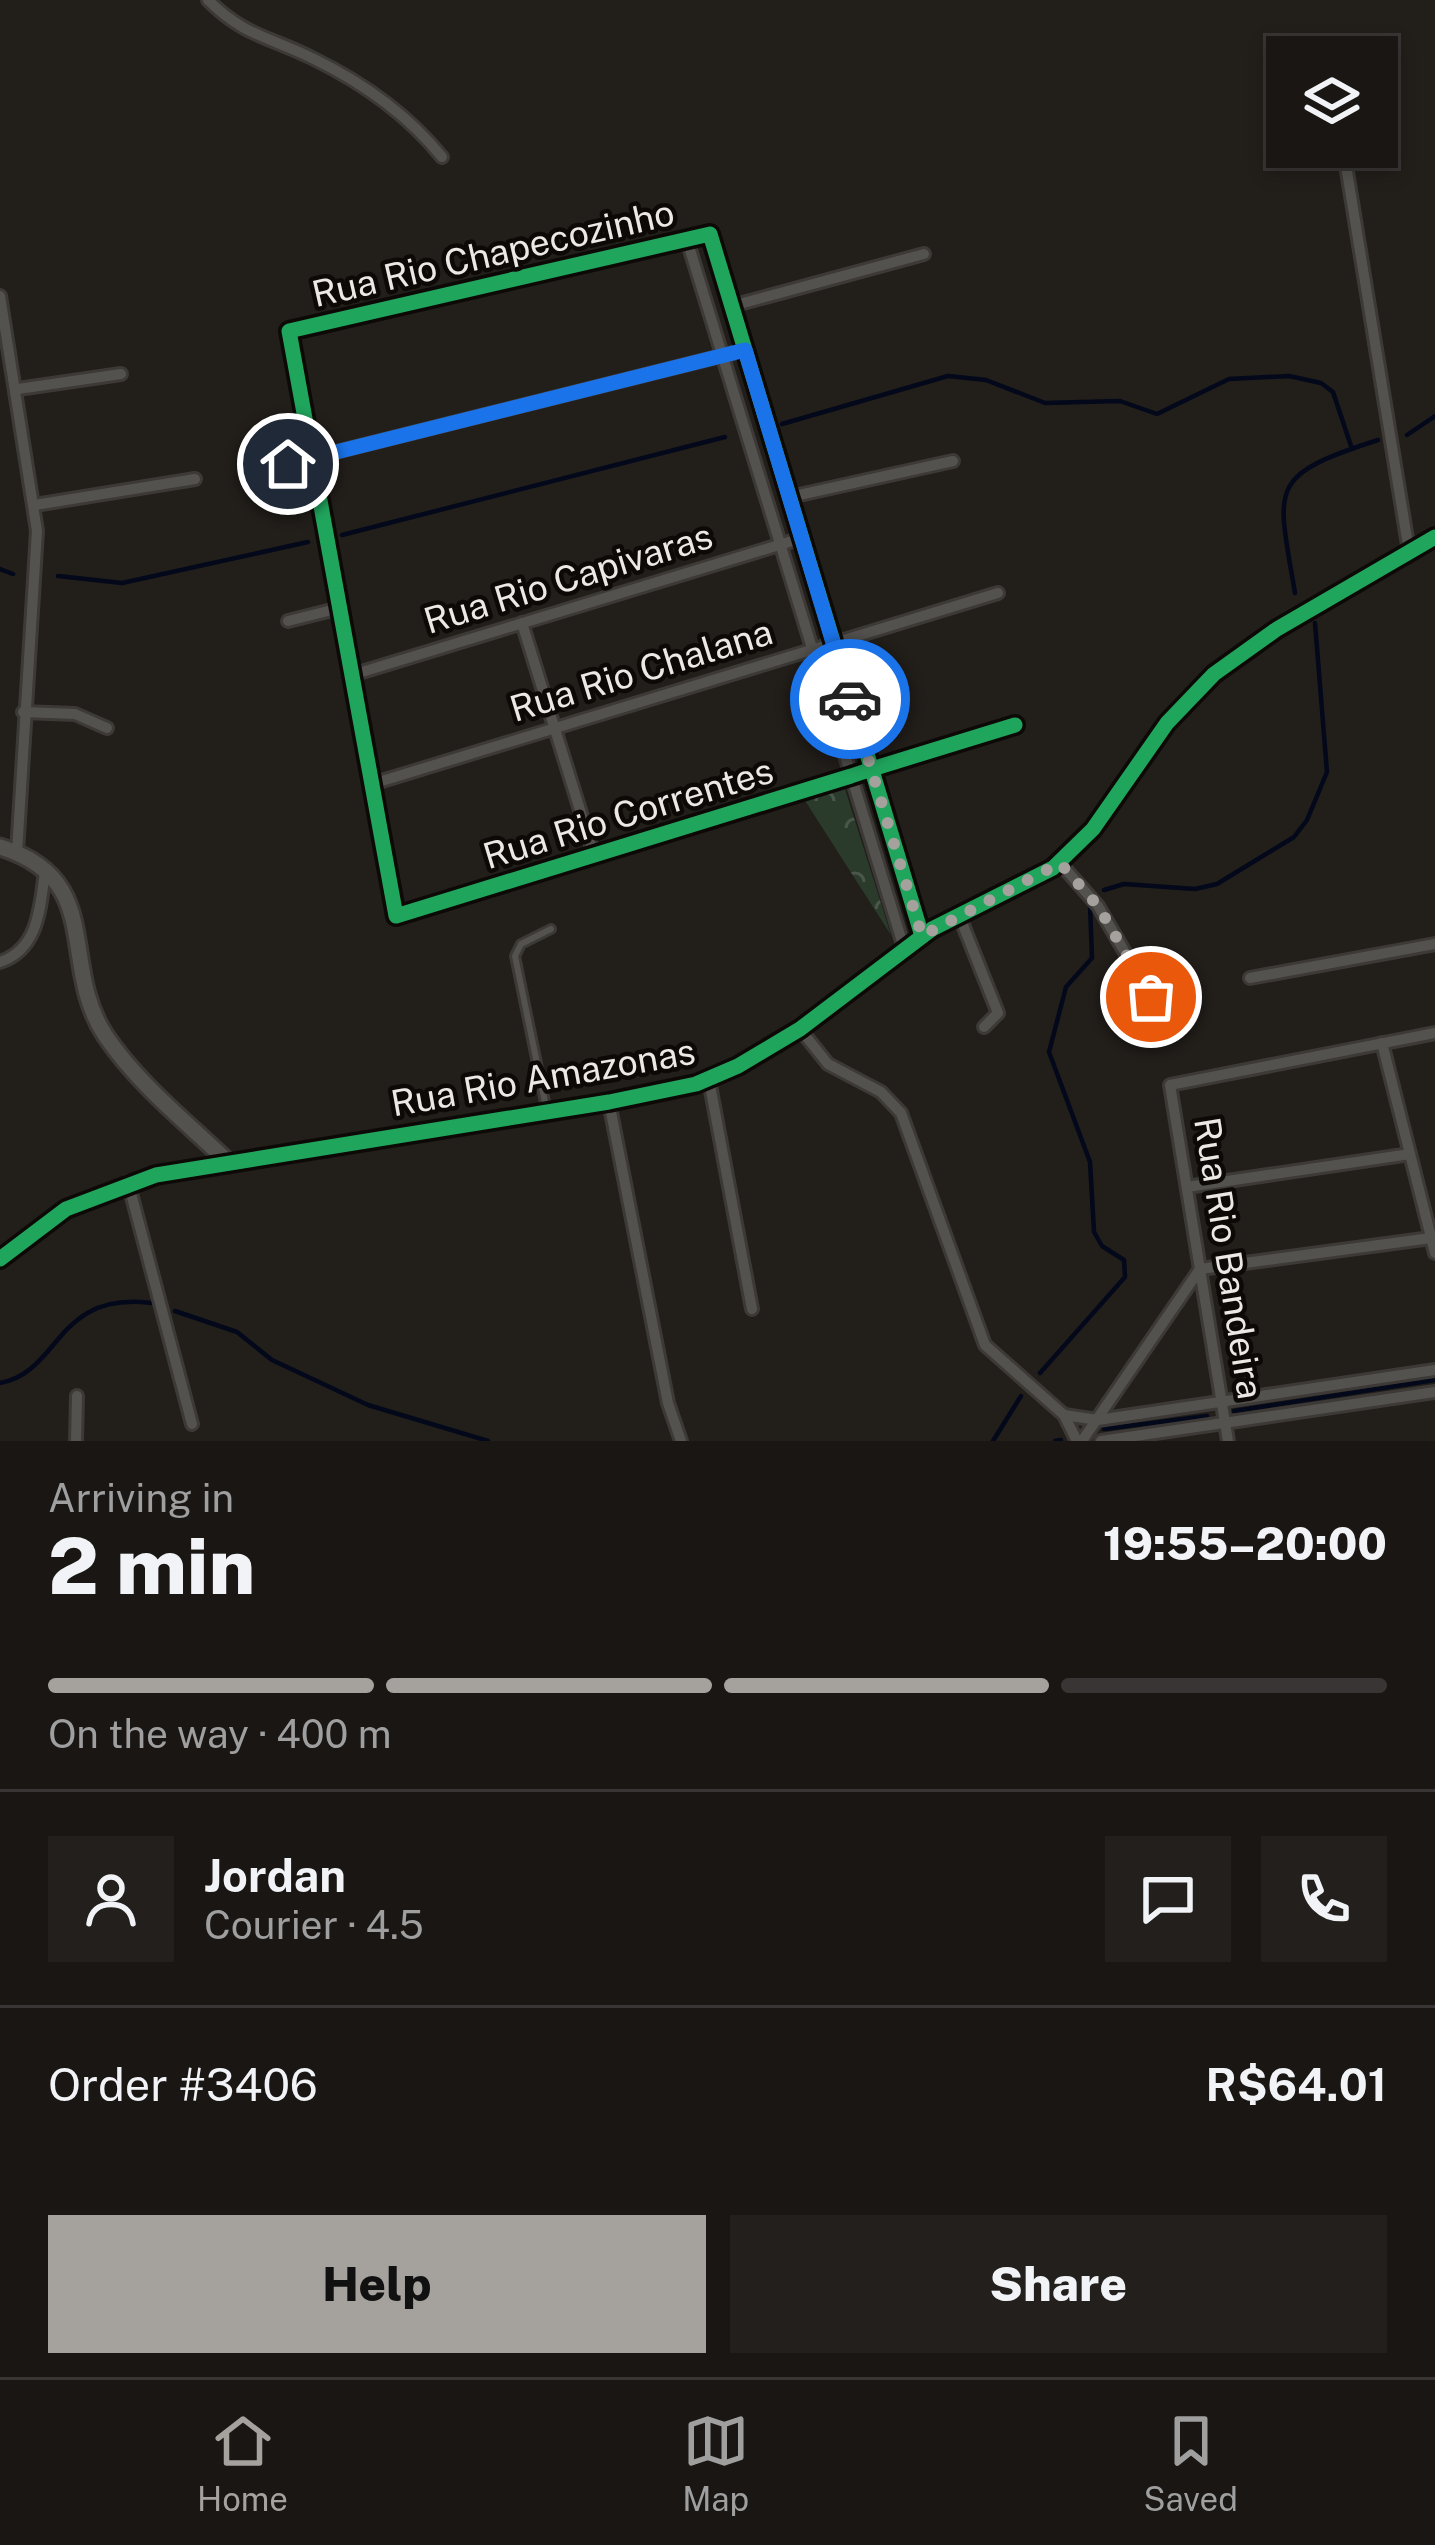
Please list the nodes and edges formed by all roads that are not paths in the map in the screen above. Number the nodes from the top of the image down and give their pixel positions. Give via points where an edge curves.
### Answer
1 (208, 0) edge
2 (442, 157) dead end
3 (1346, 168) edge
4 (687, 240) junction
5 (924, 254) dead end
6 (0, 296) edge
7 (732, 306) junction
8 (745, 350) junction
9 (722, 356) junction
10 (121, 374) dead end
11 (17, 389) junction
12 (312, 458) junction
13 (953, 461) dead end
14 (264, 470) dead end
15 (195, 478) dead end
16 (790, 497) junction
17 (35, 505) junction
18 (1435, 537) edge
19 (802, 538) junction
20 (780, 545) junction
21 (1408, 551) junction
22 (998, 593) dead end
23 (340, 608) junction
24 (288, 621) dead end
25 (522, 623) junction
26 (834, 643) junction
27 (812, 650) junction
28 (352, 675) junction
29 (23, 712) junction
30 (1015, 725) dead end
31 (107, 728) dead end
32 (555, 728) junction
33 (872, 769) junction
34 (850, 776) junction
35 (372, 784) junction
36 (8, 850) edge
37 (594, 855) junction
38 (1060, 863) junction
39 (45, 868) junction
40 (959, 915) junction
41 (551, 928) dead end
42 (922, 936) junction
43 (1435, 944) edge
44 (904, 948) junction
45 (0, 962) edge
46 (1250, 978) dead end
47 (1151, 997) dead end
48 (984, 1027) dead end
49 (800, 1029) junction
50 (1435, 1033) edge
51 (1382, 1043) junction
52 (709, 1080) junction
53 (609, 1102) junction
54 (547, 1112) junction
55 (1410, 1154) junction
56 (227, 1161) junction
57 (128, 1182) junction
58 (1187, 1187) junction
59 (1431, 1238) junction
60 (1435, 1253) edge
61 (0, 1259) edge
62 (1200, 1269) junction
63 (752, 1309) dead end
64 (1435, 1370) edge
65 (1435, 1392) edge
66 (77, 1396) dead end
67 (1222, 1402) junction
68 (1064, 1415) junction
69 (1098, 1420) junction
70 (1226, 1423) junction
71 (192, 1424) dead end
72 (76, 1441) edge
73 (681, 1441) edge
74 (1079, 1441) edge
75 (1101, 1441) edge
76 (1228, 1441) edge

1 - 2 street via 235,28 318,61 380,99
3 - 21 street
4 - 7 street, Rua Rio Chapecozinho via 710,234
4 - 9 street
4 - 12 street, Rua Rio Chapecozinho via 289,331
5 - 7 street
6 - 11 street
7 - 8 street
8 - 9 street
8 - 16 street
9 - 12 street
9 - 20 street
10 - 11 street
11 - 17 street
12 - 14 street
12 - 23 street
13 - 16 street
15 - 17 street
16 - 19 street
17 - 29 street
18 - 21 street, Rua Rio Amazonas
19 - 20 street, Rua Rio Capivaras
19 - 26 street
20 - 25 street, Rua Rio Capivaras
20 - 27 street
21 - 38 street, Rua Rio Amazonas via 1214,674
22 - 26 street, Rua Rio Chalana
23 - 24 street
23 - 28 street
25 - 28 street, Rua Rio Capivaras
25 - 32 street
26 - 27 street, Rua Rio Chalana
26 - 33 street
27 - 32 street, Rua Rio Chalana
27 - 34 street
28 - 35 street
29 - 31 street via 75,714
29 - 36 street
30 - 33 street, Rua Rio Correntes
32 - 35 street, Rua Rio Chalana
32 - 37 street
33 - 34 street, Rua Rio Correntes
33 - 42 street
34 - 37 street, Rua Rio Correntes
34 - 44 street
35 - 37 street, Rua Rio Correntes via 396,916
36 - 39 street
38 - 40 street, Rua Rio Amazonas
38 - 47 street via 1098,906
39 - 45 street via 32,934 20,953
39 - 56 street via 72,905 106,1036
40 - 42 street, Rua Rio Amazonas
40 - 48 street via 998,1013
41 - 54 lane via 520,944 515,956
42 - 44 street, Rua Rio Amazonas
43 - 46 street
44 - 49 street, Rua Rio Amazonas
49 - 52 street, Rua Rio Amazonas
49 - 68 street via 828,1064 881,1092 901,1113 985,1345
50 - 51 street
51 - 55 street
51 - 58 street, Rua Rio Bandeira via 1170,1085
52 - 53 street, Rua Rio Amazonas
52 - 63 street
53 - 54 street, Rua Rio Amazonas
53 - 73 street
54 - 56 street, Rua Rio Amazonas
55 - 58 street
55 - 59 street
56 - 57 street, Rua Rio Amazonas
57 - 61 street, Rua Rio Amazonas via 66,1208
57 - 71 street
58 - 62 street, Rua Rio Bandeira
59 - 60 street
59 - 62 street
62 - 67 street, Rua Rio Bandeira
62 - 69 street
64 - 67 street
65 - 70 street
66 - 72 street
67 - 69 street
67 - 70 street, Rua Rio Bandeira
68 - 69 street
68 - 74 street
69 - 74 street
70 - 75 street
70 - 76 street, Rua Rio Bandeira

